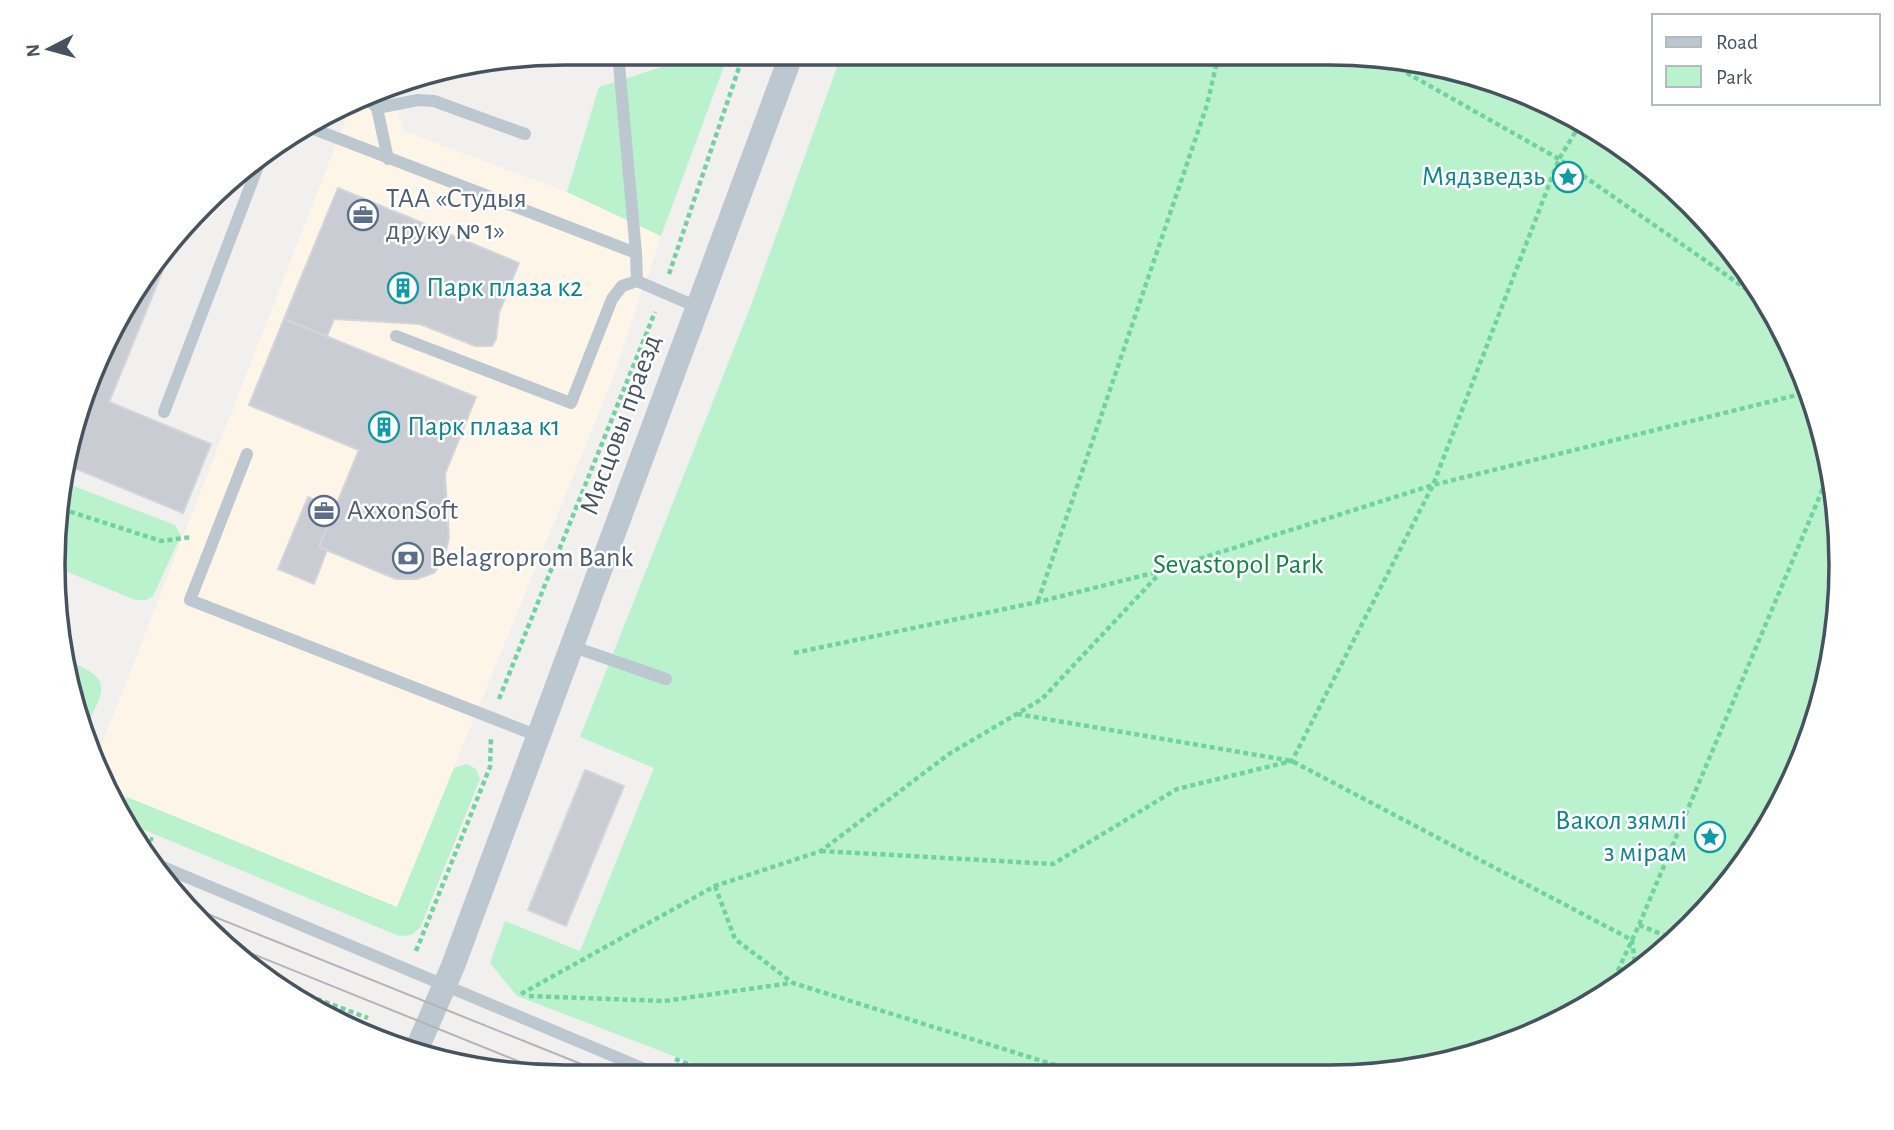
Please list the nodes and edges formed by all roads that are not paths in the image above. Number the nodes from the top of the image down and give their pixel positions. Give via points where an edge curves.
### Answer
1 (619, 65) edge
2 (788, 65) edge
3 (373, 104) edge
4 (377, 108) junction
5 (318, 131) edge
6 (525, 134) dead end
7 (388, 159) junction
8 (256, 171) edge
9 (636, 253) junction
10 (638, 281) junction
11 (697, 307) junction
12 (397, 336) dead end
13 (164, 412) dead end
14 (247, 454) dead end
15 (571, 646) junction
16 (666, 679) dead end
17 (538, 736) junction
18 (168, 869) edge
19 (445, 985) junction
20 (419, 1043) edge
21 (635, 1065) edge

1 - 9 lane
2 - 11 street, Мясцовы праезд
3 - 4 lane
4 - 6 lane via 434,101
4 - 7 lane
5 - 7 lane
7 - 9 lane
8 - 13 lane
9 - 10 lane
10 - 11 lane
10 - 12 lane via 622,286 612,299 571,403
11 - 15 street, Мясцовы праезд
14 - 17 lane via 190,600
15 - 16 lane
15 - 17 street, Мясцовы праезд
17 - 19 street, Мясцовы праезд
18 - 19 lane
19 - 20 street, Мясцовы праезд
19 - 21 lane

